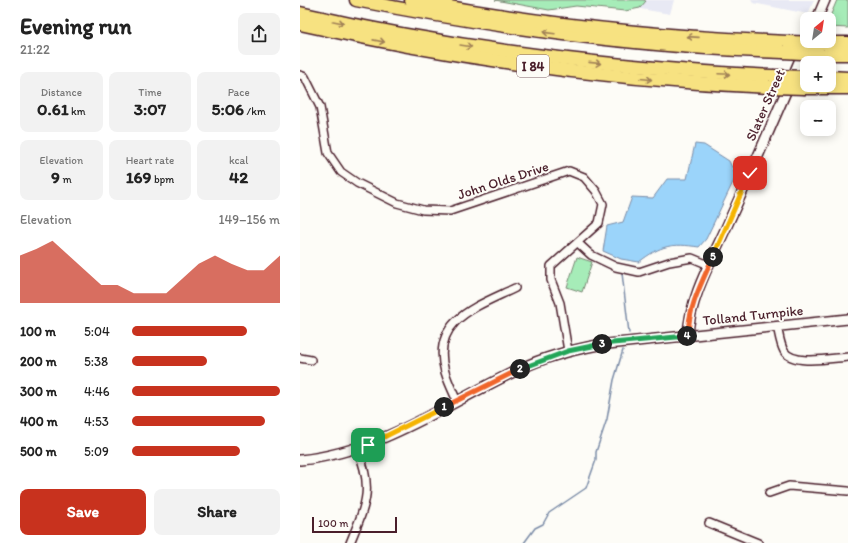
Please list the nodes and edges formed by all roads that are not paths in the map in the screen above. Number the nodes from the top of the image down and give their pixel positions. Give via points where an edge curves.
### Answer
1 (356, 0) edge
2 (411, 0) edge
3 (825, 0) edge
4 (820, 12) edge
5 (300, 13) edge
6 (300, 24) edge
7 (848, 44) edge
8 (836, 46) edge
9 (786, 47) junction
10 (800, 47) edge
11 (805, 48) edge
12 (822, 48) edge
13 (848, 54) edge
14 (300, 75) edge
15 (836, 77) edge
16 (848, 78) edge
17 (771, 81) junction
18 (800, 82) edge
19 (836, 86) edge
20 (848, 88) edge
21 (578, 243) junction
22 (709, 265) junction
23 (515, 288) dead end
24 (848, 319) edge
25 (777, 326) junction
26 (688, 336) junction
27 (568, 351) junction
28 (848, 357) edge
29 (300, 358) edge
30 (311, 360) dead end
31 (457, 401) junction
32 (357, 448) junction
33 (300, 460) edge
34 (848, 491) edge
35 (769, 493) dead end
36 (709, 523) dead end
37 (350, 543) edge
38 (758, 543) edge

9 -> 1 highway via 668,46 558,34 462,20
9 -> 2 highway via 595,28
3 - 4 street
5 -> 17 highway via 422,38 537,56
6 -> 17 highway, I 84 via 406,46 528,66 672,81
7 - 8 highway
9 - 10 highway, bridge
11 - 22 street, Slater Street
12 - 13 highway
14 - 21 street, John Olds Drive via 305,77 320,107 328,153 341,172 357,183 397,203 424,210 450,211 569,171 584,177 596,190 603,204 599,223
15 - 16 highway
17 - 18 highway, bridge
19 - 20 highway
21 - 22 street via 591,255 616,267 639,272 669,262 692,258
21 - 27 street, John Olds Drive via 551,266 551,280 560,303
22 - 26 street, Slater Street via 688,320
23 - 31 street via 461,315 448,330 442,348 443,362
24 - 25 street, Tolland Turnpike
25 - 26 street, Tolland Turnpike
25 - 28 street via 784,350 792,358 807,360
26 - 27 street, Tolland Turnpike via 598,345
27 - 31 street, Tolland Turnpike via 522,368
29 - 30 street
31 - 32 street, Tolland Turnpike via 400,430
32 - 33 street, Tolland Turnpike via 339,454
32 - 37 street via 366,474 367,494
34 - 35 street via 789,486
36 - 38 street

